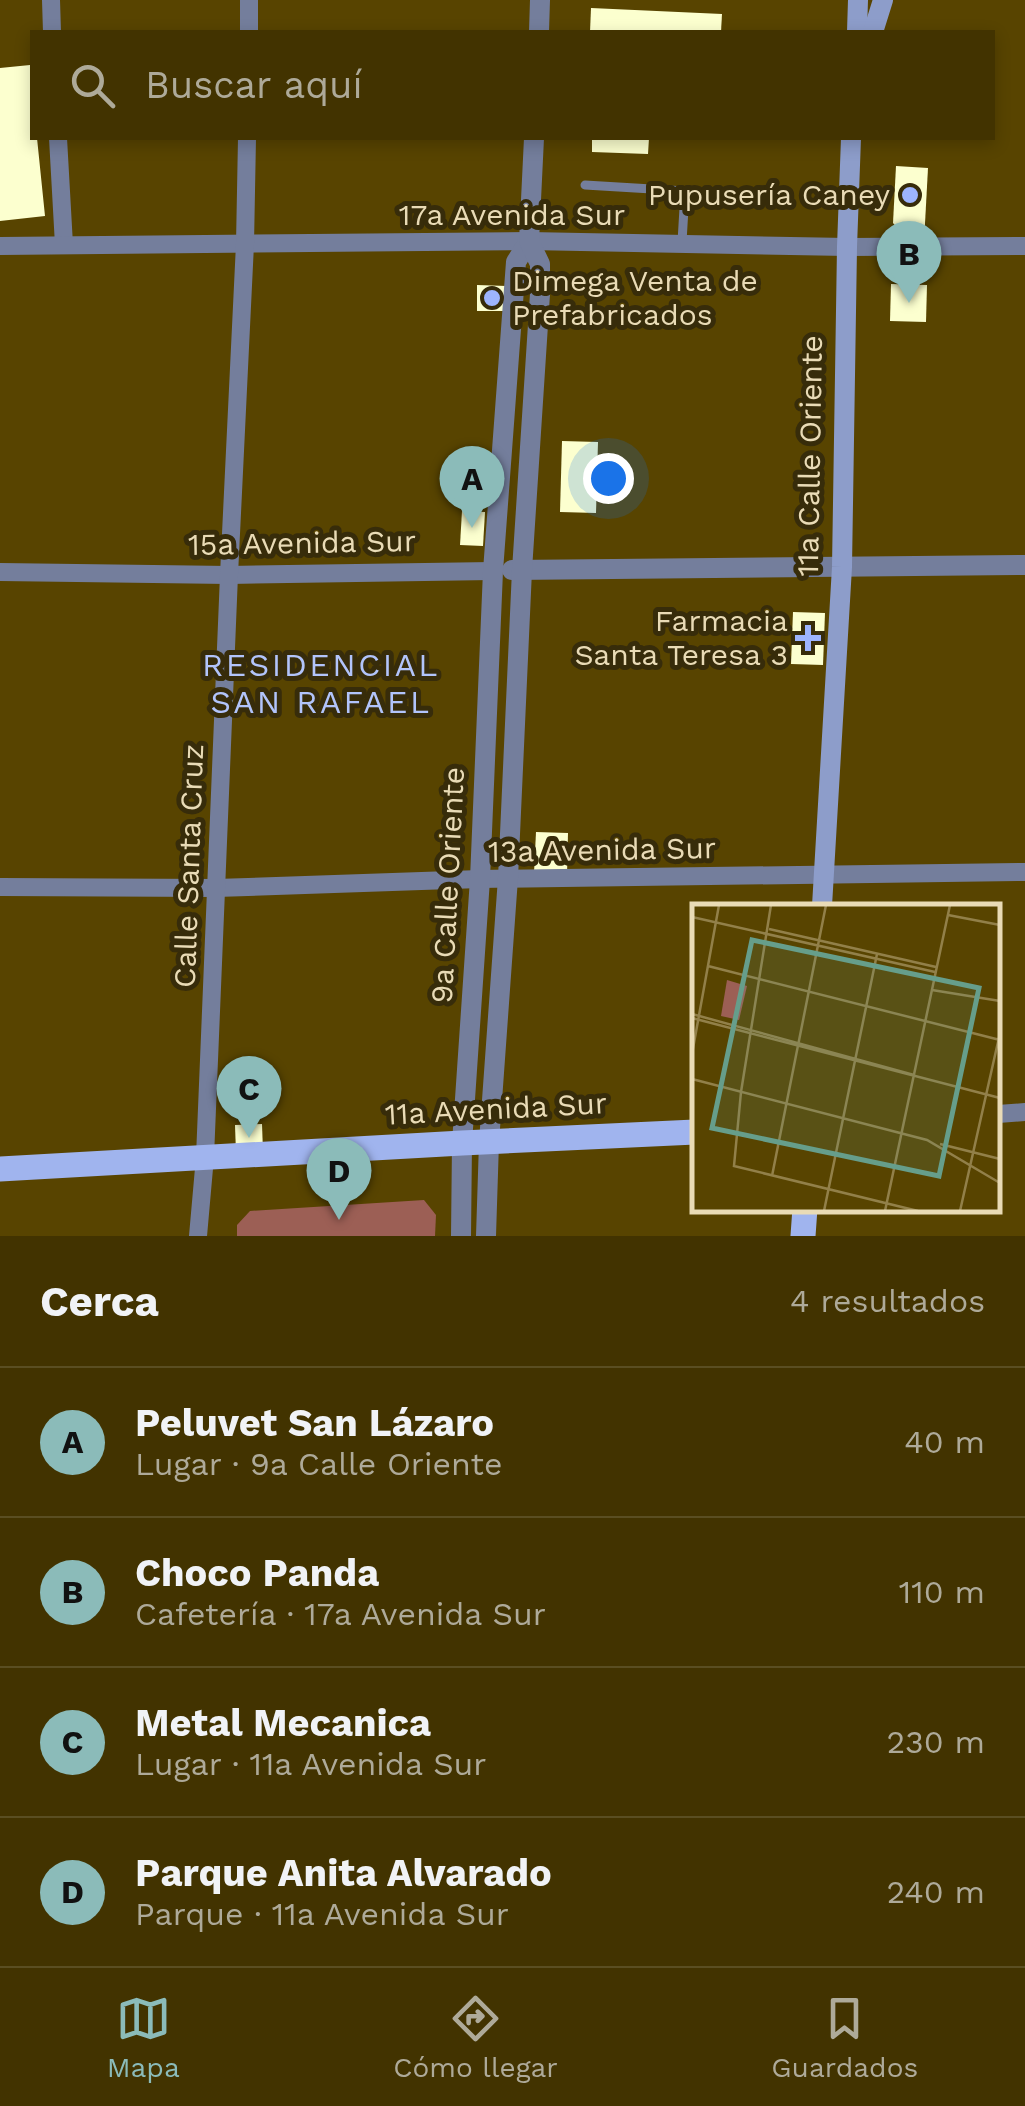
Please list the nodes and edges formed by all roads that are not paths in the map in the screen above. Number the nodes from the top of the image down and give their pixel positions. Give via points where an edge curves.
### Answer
1 (50, 0) edge
2 (249, 0) edge
3 (540, 0) edge
4 (858, 0) edge
5 (883, 0) edge
6 (52, 30) edge
7 (249, 30) edge
8 (539, 30) edge
9 (857, 30) edge
10 (874, 30) edge
11 (58, 140) edge
12 (247, 140) edge
13 (534, 140) edge
14 (851, 140) edge
15 (585, 185) dead end
16 (529, 241) junction
17 (682, 242) junction
18 (245, 244) junction
19 (64, 245) junction
20 (0, 246) edge
21 (1025, 246) edge
22 (847, 247) junction
23 (1025, 565) edge
24 (842, 567) junction
25 (494, 570) junction
26 (522, 570) junction
27 (0, 572) edge
28 (229, 575) junction
29 (1025, 872) edge
30 (824, 874) junction
31 (508, 878) junction
32 (480, 879) junction
33 (0, 887) edge
34 (216, 888) junction
35 (822, 904) edge
36 (1025, 1112) edge
37 (1000, 1114) edge
38 (692, 1132) edge
39 (462, 1142) junction
40 (489, 1142) junction
41 (204, 1158) junction
42 (0, 1169) edge
43 (805, 1211) edge
44 (198, 1236) edge
45 (461, 1236) edge
46 (486, 1236) edge
47 (803, 1236) edge

1 - 6 street
2 - 7 street
3 - 8 street
4 - 9 main road
5 - 10 main road
11 - 19 street
12 - 18 street, Calle Santa Cruz
13 - 16 street, 9a Calle Oriente
14 - 22 main road, 11a Calle Oriente
15 - 17 lane via 685,191
16 - 17 street, 17a Avenida Sur
16 - 18 street, 17a Avenida Sur
16 - 25 street, 9a Calle Oriente via 516,262
16 - 26 street, 9a Calle Oriente via 540,264 540,294
17 - 22 street, 17a Avenida Sur
18 - 19 street, 17a Avenida Sur
18 - 28 street, Calle Santa Cruz
19 - 20 street, 17a Avenida Sur
21 - 22 street, 17a Avenida Sur
22 - 24 main road, 11a Calle Oriente
23 - 24 street, 15a Avenida Sur
24 - 26 street, 15a Avenida Sur
24 - 30 main road, 11a Calle Oriente
25 - 26 street, 15a Avenida Sur
25 - 28 street, 15a Avenida Sur
25 - 32 street, 9a Calle Oriente
26 - 31 street, 9a Calle Oriente
27 - 28 street, 15a Avenida Sur
28 - 34 street, Calle Santa Cruz
29 - 30 street, 13a Avenida Sur
30 - 31 street, 13a Avenida Sur
30 - 35 main road, 11a Calle Oriente
31 - 32 street, 13a Avenida Sur
31 - 40 street, 9a Calle Oriente
32 - 34 street, 13a Avenida Sur
32 - 39 street, 9a Calle Oriente
33 - 34 street, 13a Avenida Sur
34 - 41 street, Calle Santa Cruz
36 - 37 street
38 - 40 main road, 11a Avenida Sur
39 - 40 main road, 11a Avenida Sur
39 - 41 main road, 11a Avenida Sur
39 - 45 street, 9a Calle Oriente
40 - 46 street, 9a Calle Oriente
41 - 42 main road, 11a Avenida Sur
41 - 44 street, Calle Santa Cruz
43 - 47 main road

